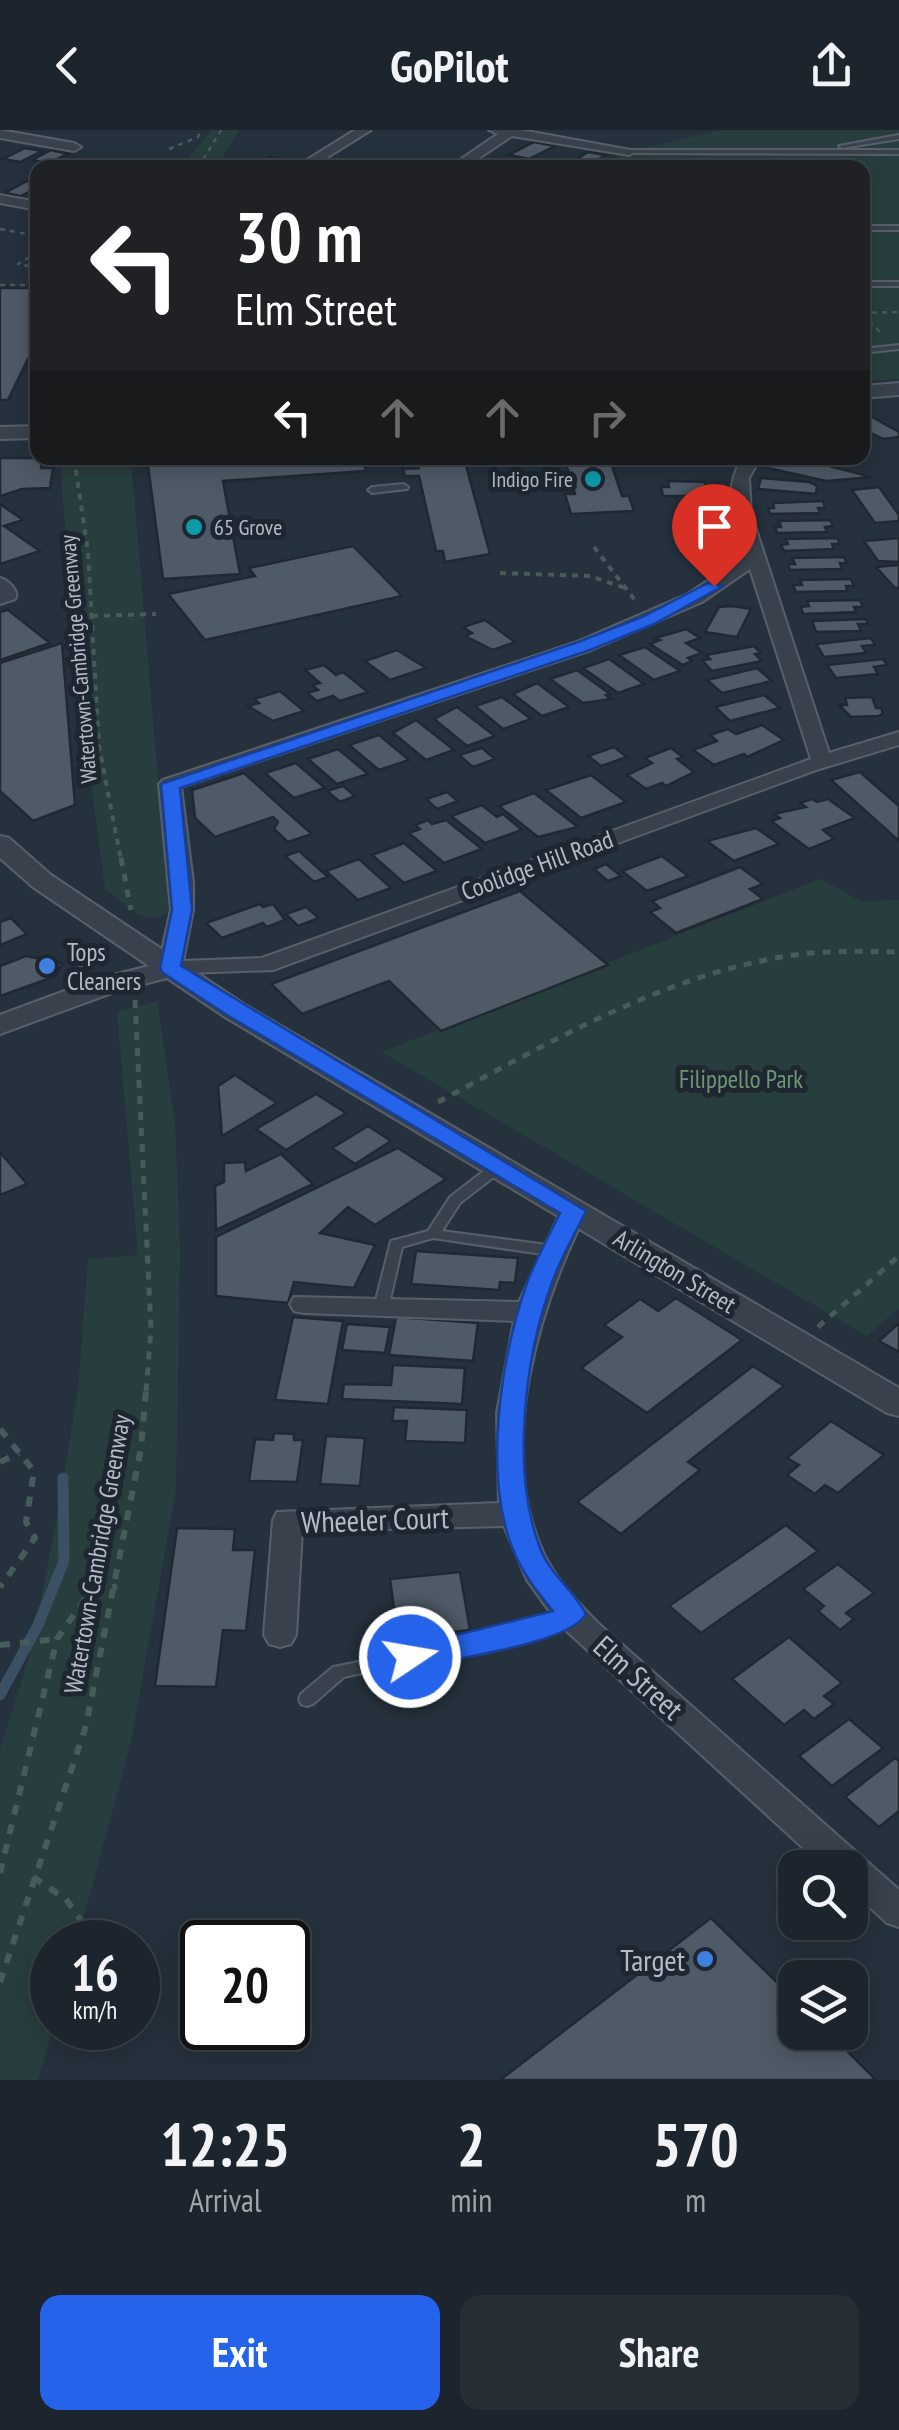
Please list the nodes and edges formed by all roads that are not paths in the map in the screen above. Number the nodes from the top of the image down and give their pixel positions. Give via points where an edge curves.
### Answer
1 (364, 130) edge
2 (514, 131) edge
3 (0, 134) edge
4 (899, 137) edge
5 (74, 147) dead end
6 (628, 152) joint
7 (822, 152) junction
8 (899, 152) edge
9 (313, 160) edge
10 (467, 160) edge
11 (0, 199) edge
12 (30, 205) edge
13 (870, 228) edge
14 (899, 228) edge
15 (870, 284) edge
16 (899, 284) edge
17 (899, 346) edge
18 (870, 350) edge
19 (899, 389) edge
20 (870, 391) edge
21 (30, 432) edge
22 (0, 433) edge
23 (745, 465) edge
24 (404, 487) dead end
25 (372, 490) dead end
26 (755, 557) junction
27 (0, 584) edge
28 (0, 598) edge
29 (899, 738) edge
30 (822, 762) junction
31 (0, 844) edge
32 (170, 968) junction
33 (0, 1025) edge
34 (499, 1166) junction
35 (574, 1211) junction
36 (432, 1234) junction
37 (555, 1251) junction
38 (304, 1304) dead end
39 (382, 1304) junction
40 (530, 1312) junction
41 (899, 1404) edge
42 (516, 1514) junction
43 (572, 1614) junction
44 (280, 1635) dead end
45 (307, 1700) dead end
46 (830, 1850) edge
47 (868, 1884) edge
48 (899, 1912) edge

1 - 9 street
2 - 6 street
2 - 10 street
3 - 5 street
4 - 7 lane
6 - 7 lane
7 - 8 lane
11 - 12 street
13 - 14 lane
15 - 16 lane
17 - 18 lane
19 - 20 street
21 - 22 street
23 - 26 street via 738,487
24 - 25 lane
26 - 30 street
26 - 32 street via 648,621 170,784 182,910
27 - 28 street via 8,595
29 - 30 street, Coolidge Hill Road
30 - 32 street, Coolidge Hill Road via 265,964
31 - 32 street, Arlington Street via 42,881
32 - 33 street
32 - 34 street, Arlington Street
34 - 35 street, Arlington Street
34 - 36 lane via 455,1200
35 - 37 street, Elm Street
35 - 41 street, Arlington Street
36 - 37 lane
36 - 39 lane via 396,1244
37 - 40 street, Elm Street
38 - 39 street
39 - 40 street
40 - 42 street, Elm Street via 514,1401
42 - 43 street, Elm Street via 539,1574
42 - 44 street, Wheeler Court via 288,1520
43 - 45 lane via 552,1626 339,1672
43 - 46 street, Elm Street
47 - 48 street, Elm Street

